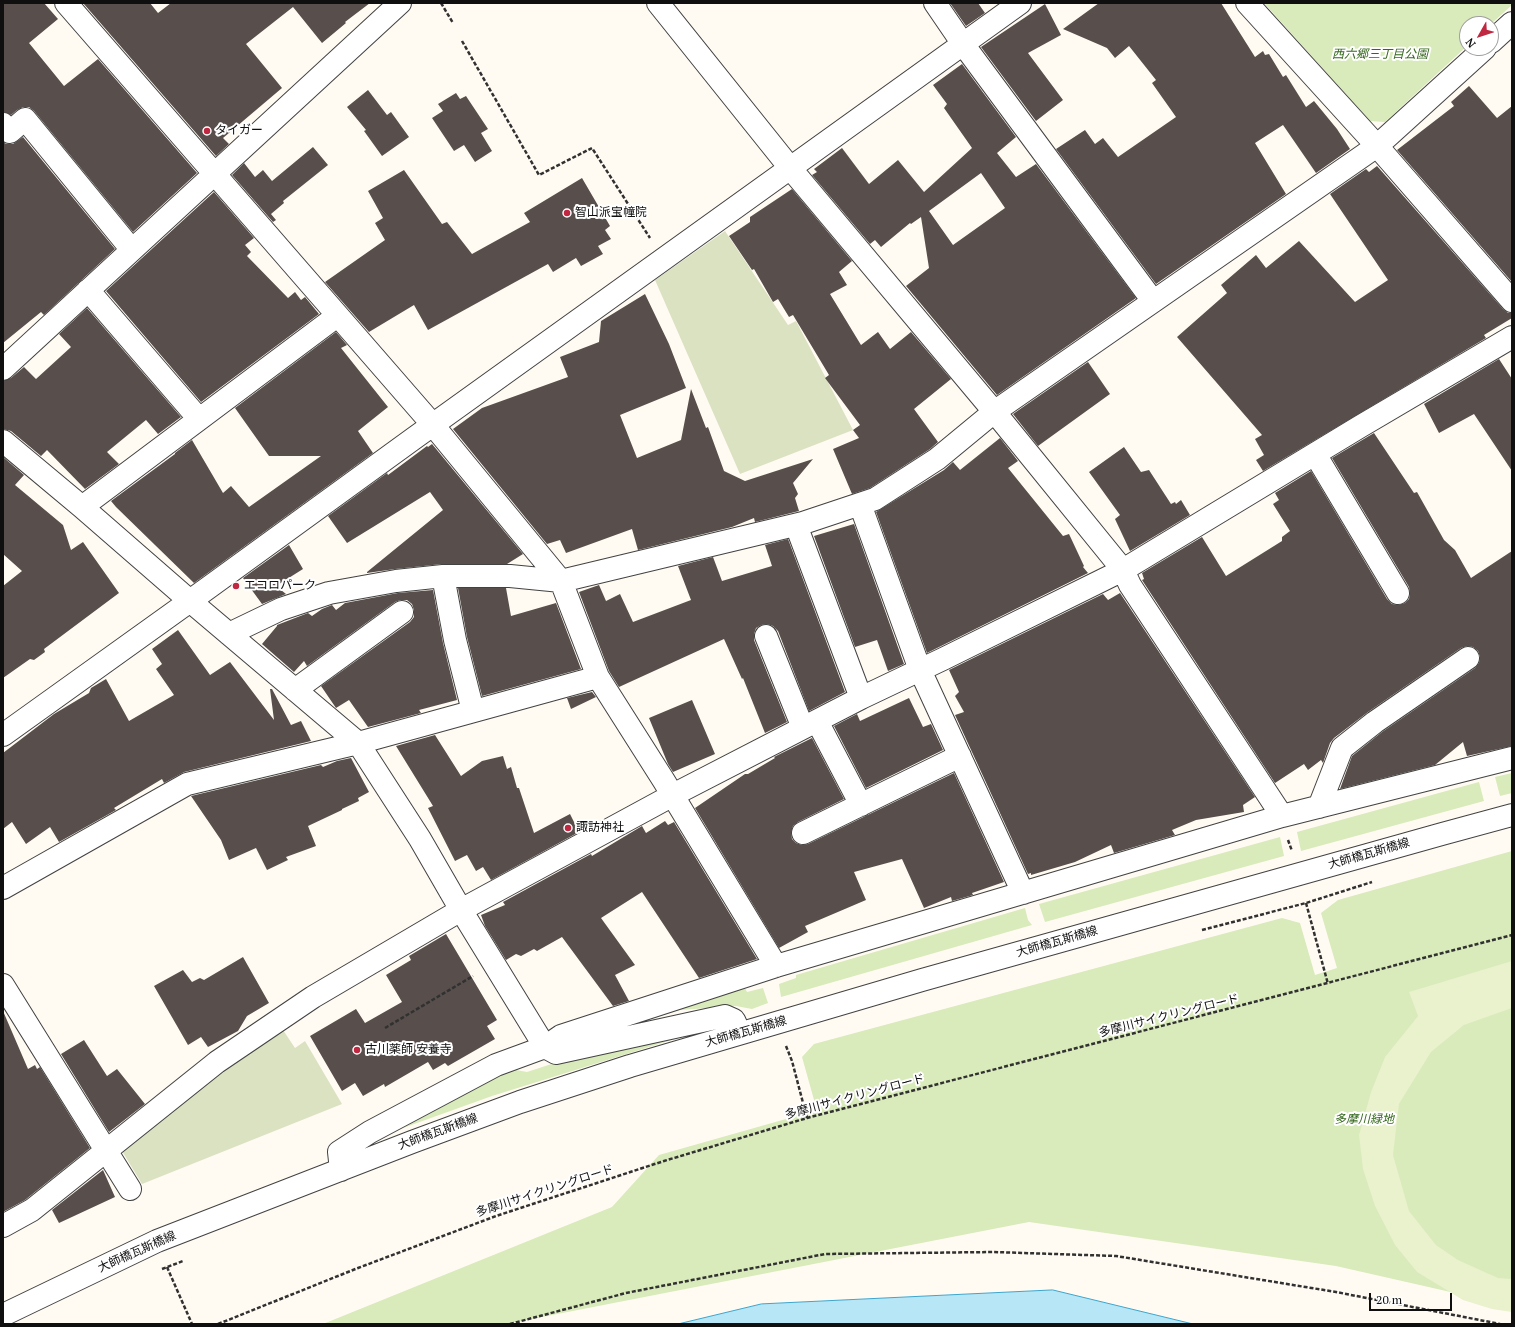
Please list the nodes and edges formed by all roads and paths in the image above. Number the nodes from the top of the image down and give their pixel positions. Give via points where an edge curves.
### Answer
1 (66, 3) edge
2 (400, 3) edge
3 (441, 3) edge
4 (658, 3) edge
5 (935, 3) edge
6 (1020, 3) edge
7 (1247, 3) edge
8 (453, 23) dead end
9 (1512, 23) edge
10 (1499, 35) edge
11 (462, 41) dead end
12 (963, 44) junction
13 (1476, 56) edge
14 (3, 124) edge
15 (1377, 146) junction
16 (791, 169) junction
17 (214, 174) junction
18 (132, 250) junction
19 (664, 259) junction
20 (88, 290) junction
21 (1153, 301) junction
22 (1512, 301) edge
23 (337, 316) junction
24 (1512, 337) edge
25 (3, 369) edge
26 (994, 412) junction
27 (199, 419) junction
28 (433, 425) junction
29 (3, 441) edge
30 (1315, 454) junction
31 (860, 504) junction
32 (82, 507) junction
33 (796, 525) junction
34 (1123, 570) junction
35 (443, 576) junction
36 (560, 581) junction
37 (1398, 593) dead end
38 (190, 602) junction
39 (402, 612) dead end
40 (229, 634) junction
41 (766, 636) dead end
42 (1468, 658) dead end
43 (920, 670) junction
44 (598, 677) junction
45 (295, 690) junction
46 (861, 698) junction
47 (473, 711) junction
48 (810, 725) junction
49 (3, 735) edge
50 (358, 743) junction
51 (960, 756) junction
52 (1512, 758) edge
53 (672, 795) junction
54 (861, 805) junction
55 (1319, 807) junction
56 (1512, 815) edge
57 (1282, 816) junction
58 (803, 833) dead end
59 (1375, 882) dead end
60 (3, 888) edge
61 (1024, 893) junction
62 (1304, 896) dead end
63 (1306, 903) junction
64 (461, 910) junction
65 (1201, 930) dead end
66 (1512, 935) edge
67 (494, 963) junction
68 (776, 966) junction
69 (1328, 984) junction
70 (3, 985) edge
71 (386, 1028) dead end
72 (740, 1033) junction
73 (785, 1043) dead end
74 (544, 1047) junction
75 (807, 1118) junction
76 (106, 1151) junction
77 (341, 1170) junction
78 (130, 1188) dead end
79 (3, 1226) edge
80 (188, 1258) dead end
81 (167, 1267) junction
82 (160, 1270) dead end
83 (3, 1315) edge
84 (192, 1324) edge
85 (218, 1324) edge
86 (510, 1324) edge
87 (1500, 1324) edge

1 - 17 street
2 - 17 street
3 - 8 path
4 - 16 street
5 - 12 street
6 - 12 street
7 - 15 street
9 - 10 street
11 - 19 path via 539,175 592,148
12 - 16 street
12 - 21 street
13 - 15 street
14 - 18 street via 10,132 25,119
15 - 21 street
15 - 22 street
16 - 19 street
16 - 26 street
17 - 18 street
17 - 23 street
18 - 20 street
19 - 28 street
20 - 25 street
20 - 27 street
21 - 26 street
23 - 27 street
23 - 28 street
24 - 30 street
26 - 31 street via 937,459 875,499
26 - 34 street
27 - 32 street
28 - 36 street
28 - 38 street
29 - 32 street
30 - 34 street
30 - 37 street
31 - 33 street
31 - 43 street
32 - 38 street
33 - 36 street
33 - 46 street
34 - 43 street
34 - 57 street via 1130,585
35 - 36 street via 510,576
35 - 40 street via 329,593 281,609
35 - 47 street via 455,640
36 - 44 street
38 - 40 street
38 - 49 street
39 - 45 street
40 - 45 street
41 - 48 street
42 - 55 street via 1342,748
43 - 46 street
43 - 51 street
44 - 47 street
44 - 53 street
45 - 50 street
46 - 48 street
47 - 50 street
48 - 53 street
48 - 54 street
50 - 60 street via 187,784
50 - 64 street via 420,839
51 - 54 street
51 - 61 street
52 - 55 street
53 - 64 street
53 - 68 street
54 - 58 street
55 - 57 street
56 - 72 street, 大師橋瓦斯橋線
57 - 61 street
59 - 63 path
61 - 68 street
62 - 63 path
63 - 65 path
63 - 69 path
64 - 67 street
64 - 76 street via 313,998 217,1062
66 - 69 path, 多摩川サイクリングロード
67 - 71 path
67 - 74 street
68 - 74 street via 561,1036
69 - 75 path, 多摩川サイクリングロード
70 - 76 street
72 - 74 street via 734,1020 725,1016 556,1053
72 - 77 street, 大師橋瓦斯橋線 via 520,1102
73 - 75 path
74 - 77 street via 496,1065 370,1132 339,1152
75 - 85 path, 多摩川サイクリングロード via 496,1216
76 - 78 street
76 - 79 street via 32,1210
77 - 83 street, 大師橋瓦斯橋線 via 157,1241
80 - 81 path
81 - 82 path
81 - 84 path
86 - 87 path via 626,1293 824,1254 993,1252 1116,1256 1336,1292

